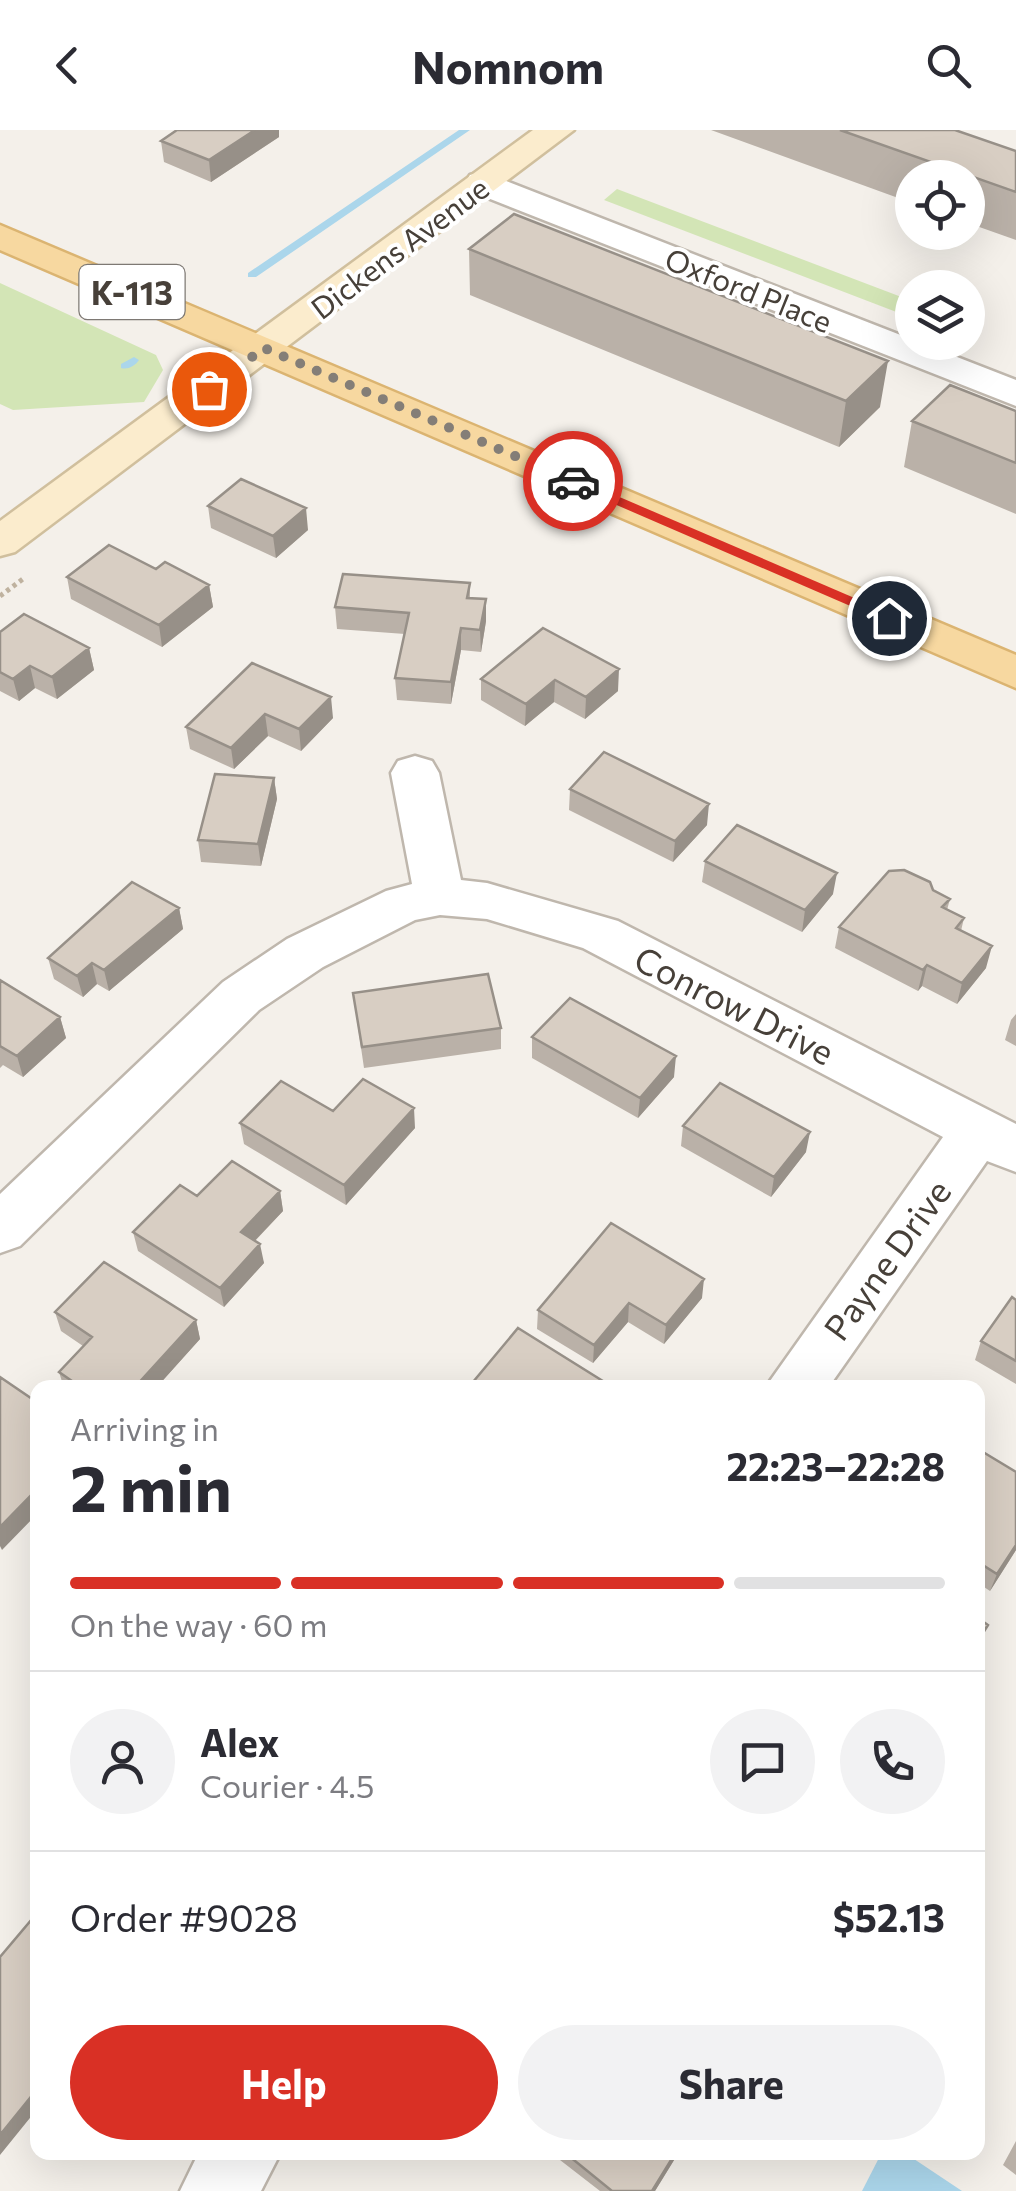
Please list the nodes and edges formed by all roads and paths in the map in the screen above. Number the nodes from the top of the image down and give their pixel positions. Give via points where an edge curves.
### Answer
1 (556, 130) edge
2 (483, 183) junction
3 (0, 236) edge
4 (264, 348) junction
5 (1016, 394) edge
6 (0, 542) edge
7 (1016, 672) edge
8 (416, 772) dead end
9 (440, 897) junction
10 (997, 1140) edge
11 (0, 1230) edge
12 (801, 1380) edge
13 (238, 2160) edge
14 (217, 2191) edge

1 - 2 street, Dickens Avenue
2 - 4 street, Dickens Avenue
2 - 5 street, Oxford Place
3 - 4 main road, K-113
4 - 6 street, Dickens Avenue
4 - 7 main road, K-113
8 - 9 street
9 - 10 street, Conrow Drive via 487,901 600,934
9 - 11 street, Conrow Drive via 404,904 304,953 242,996
10 - 12 street, Payne Drive
13 - 14 street

